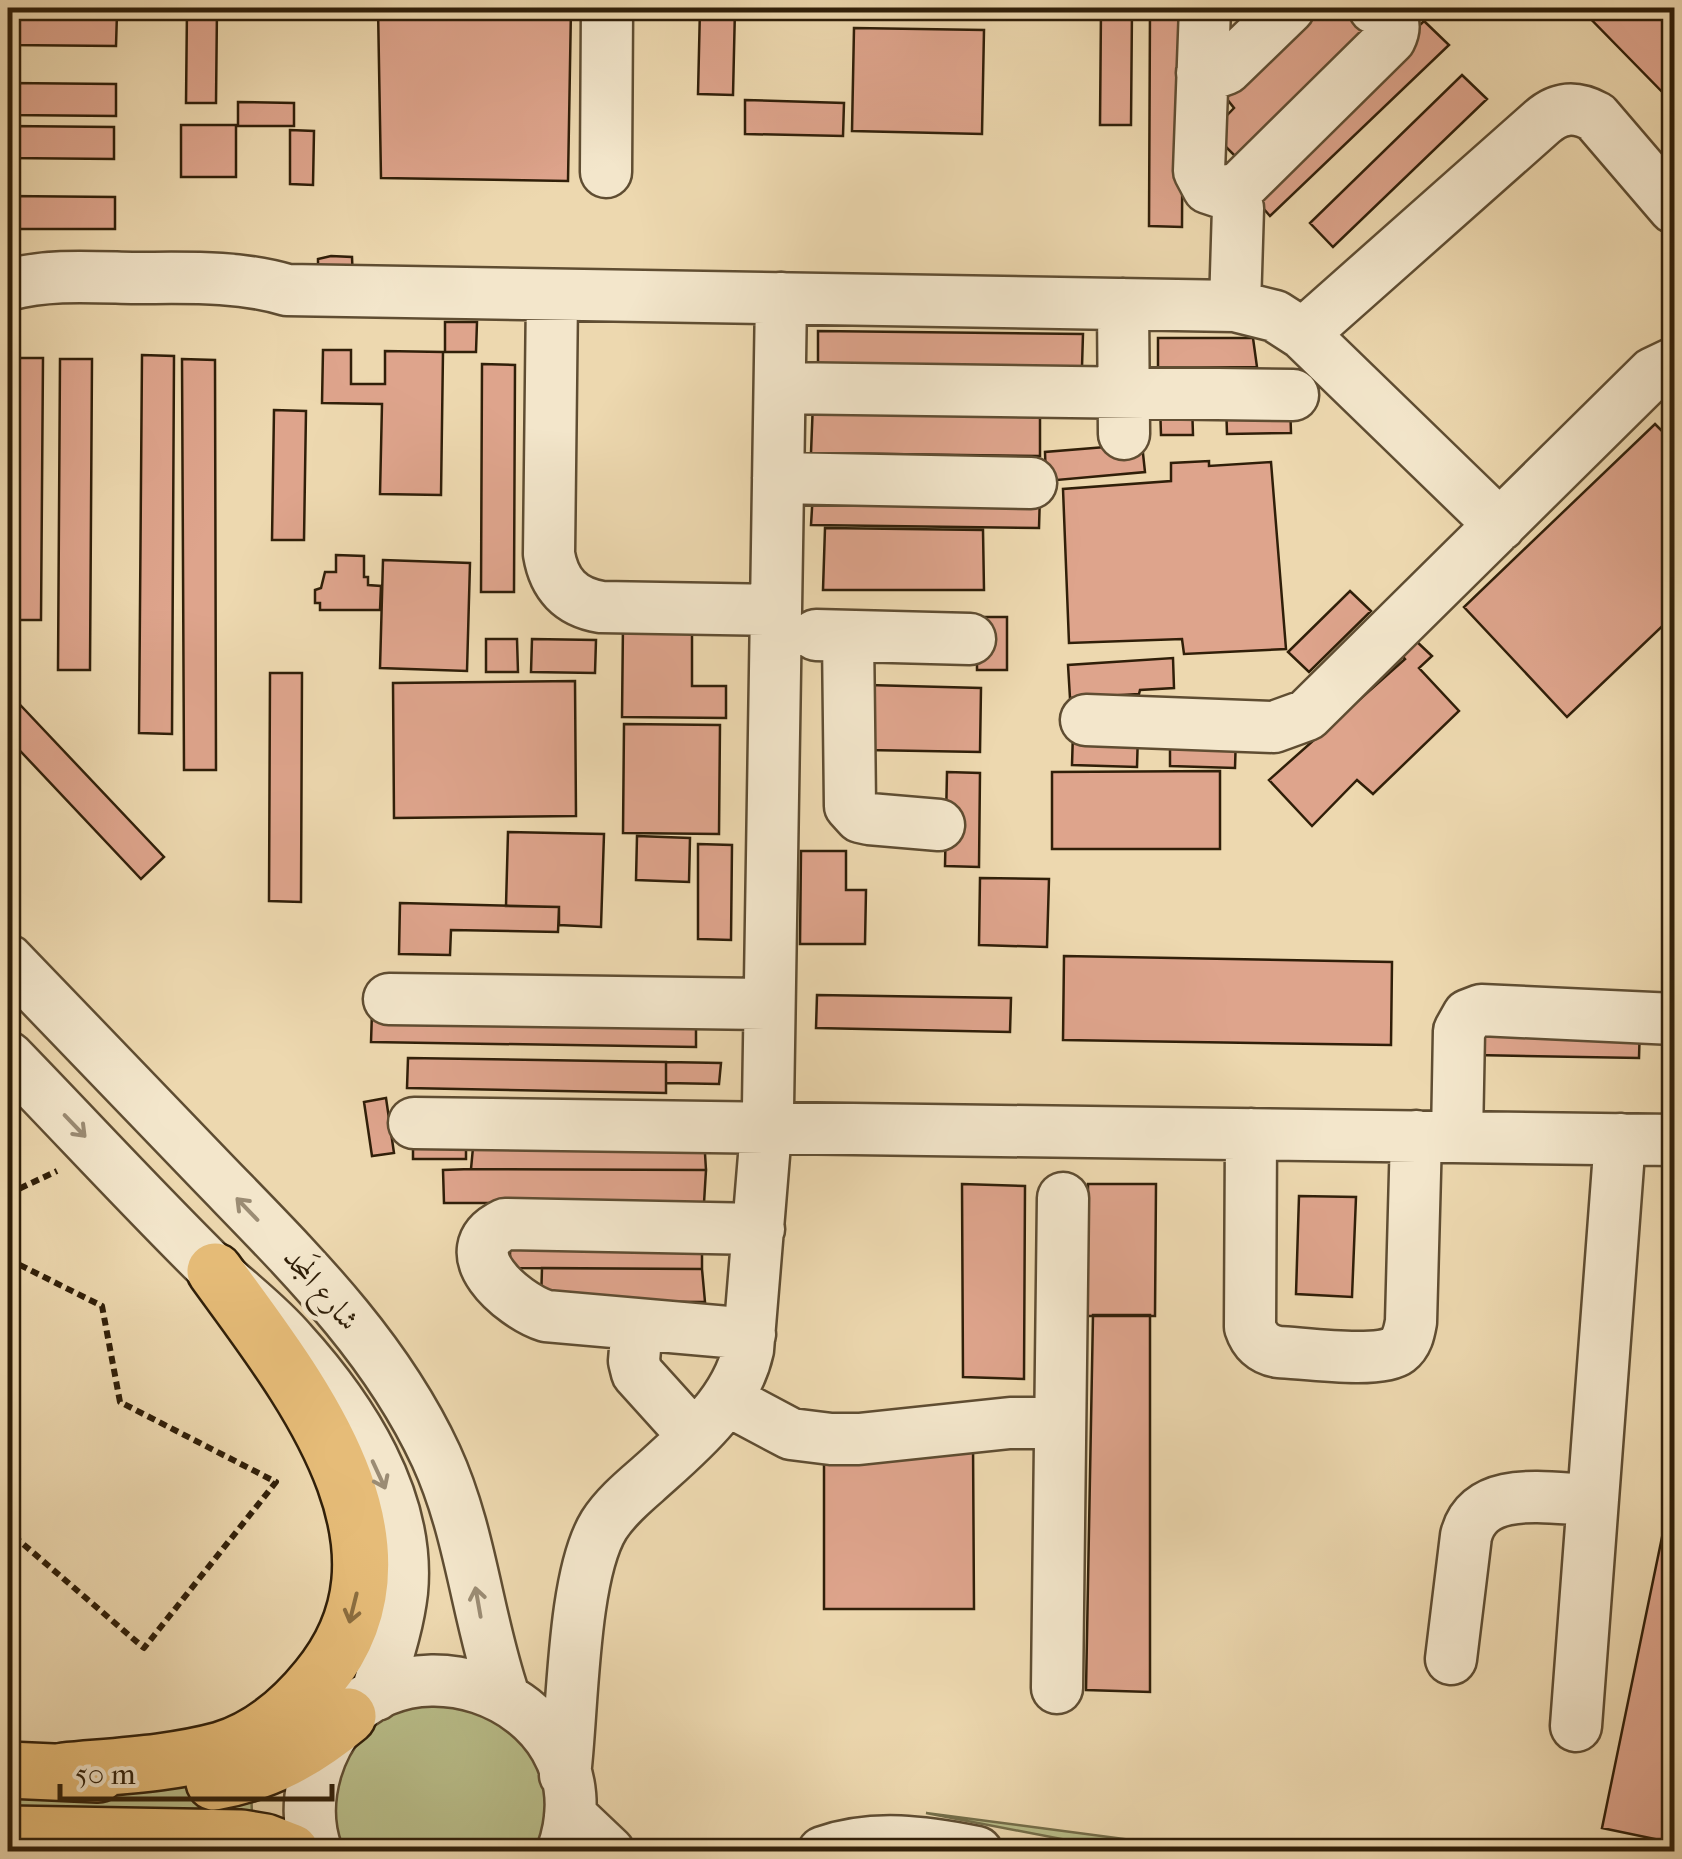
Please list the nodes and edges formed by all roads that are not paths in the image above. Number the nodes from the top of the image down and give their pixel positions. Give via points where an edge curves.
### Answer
1 (607, 8) edge
2 (1205, 8) edge
3 (1289, 8) edge
4 (1374, 8) edge
5 (1202, 73) junction
6 (606, 172) dead end
7 (1226, 192) junction
8 (1674, 208) edge
9 (8, 284) edge
10 (287, 290) junction
11 (8, 294) edge
12 (552, 295) junction
13 (781, 298) junction
14 (1123, 304) junction
15 (1223, 306) junction
16 (1304, 334) junction
17 (1674, 363) edge
18 (780, 388) junction
19 (1293, 395) dead end
20 (1124, 413) junction
21 (778, 478) junction
22 (1031, 483) dead end
23 (1500, 525) junction
24 (776, 622) junction
25 (848, 636) junction
26 (970, 639) dead end
27 (1086, 720) dead end
28 (939, 825) dead end
29 (8, 960) edge
30 (390, 999) dead end
31 (769, 1004) junction
32 (1674, 1020) edge
33 (8, 1056) edge
34 (414, 1123) dead end
35 (767, 1128) junction
36 (1250, 1134) junction
37 (1437, 1136) junction
38 (1620, 1139) junction
39 (1674, 1140) edge
40 (1063, 1198) dead end
41 (759, 1229) junction
42 (215, 1271) junction
43 (637, 1325) junction
44 (750, 1334) junction
45 (710, 1418) junction
46 (1060, 1423) junction
47 (1593, 1500) junction
48 (1451, 1660) dead end
49 (574, 1662) junction
50 (1057, 1688) dead end
51 (507, 1698) junction
52 (362, 1706) junction
53 (1576, 1726) dead end
54 (8, 1770) edge
55 (63, 1771) junction
56 (565, 1814) edge
57 (8, 1834) edge
58 (963, 1850) edge
59 (291, 1852) edge
60 (317, 1852) edge
61 (609, 1852) edge
62 (823, 1852) edge

1 - 6 street
2 - 5 street
3 - 5 street via 1226,68
4 - 7 street via 1392,19 1390,39
5 - 7 street via 1199,172 1208,188
7 - 15 street via 1215,208
8 - 16 street via 1596,116 1563,110
9 - 10 street via 49,277 216,278
10 - 11 street via 215,302 47,301
10 - 12 street
12 - 13 street
12 - 24 street via 548,554 556,580 575,599 601,607
13 - 14 street
13 - 18 street
14 - 15 street
14 - 20 street
15 - 16 street via 1275,316
16 - 23 street
17 - 23 street via 1652,374
18 - 20 street
18 - 21 street
19 - 20 street
21 - 22 street
21 - 24 street
23 - 27 street via 1320,705 1292,723 1274,728
24 - 25 street
24 - 31 street
25 - 26 street
25 - 28 street via 850,806 868,819
51 -> 29 street, شارع المَجد via 491,1658 453,1498 424,1432 374,1352 323,1287
30 - 31 street
31 - 35 street
32 - 37 street via 1468,1014
33 -> 42 street, شارع المَجد
34 - 35 street
35 - 36 street
35 - 41 street
36 - 37 street
36 - 37 street via 1253,1336 1278,1352 1382,1356 1406,1342
37 - 38 street
38 - 39 street
38 - 47 street
40 - 46 street
41 - 43 street via 518,1223 489,1236 483,1254 489,1273 532,1311
41 - 44 street
42 -> 52 street, شارع المَجد via 290,1340 334,1394 388,1496 402,1589 398,1620
42 -> 55 highway via 313,1412 352,1498 360,1541 348,1628 300,1702 265,1729 225,1749 182,1759
43 - 44 street
43 - 45 street via 637,1373
44 - 45 street via 744,1369
45 - 46 street via 831,1439
45 - 49 street via 621,1504 597,1538
46 - 50 street
47 - 48 street via 1509,1499 1479,1510 1466,1536
47 - 53 street
49 - 51 street via 545,1686
49 - 56 street
51 - 52 street via 466,1682 426,1679
51 - 56 street via 544,1732
52 - 55 highway via 288,1761 252,1775 215,1782
52 - 60 street, شارع المَجد via 322,1751 310,1792
54 - 55 highway
56 - 61 street
57 - 59 highway via 241,1838
58 - 62 street via 889,1839

